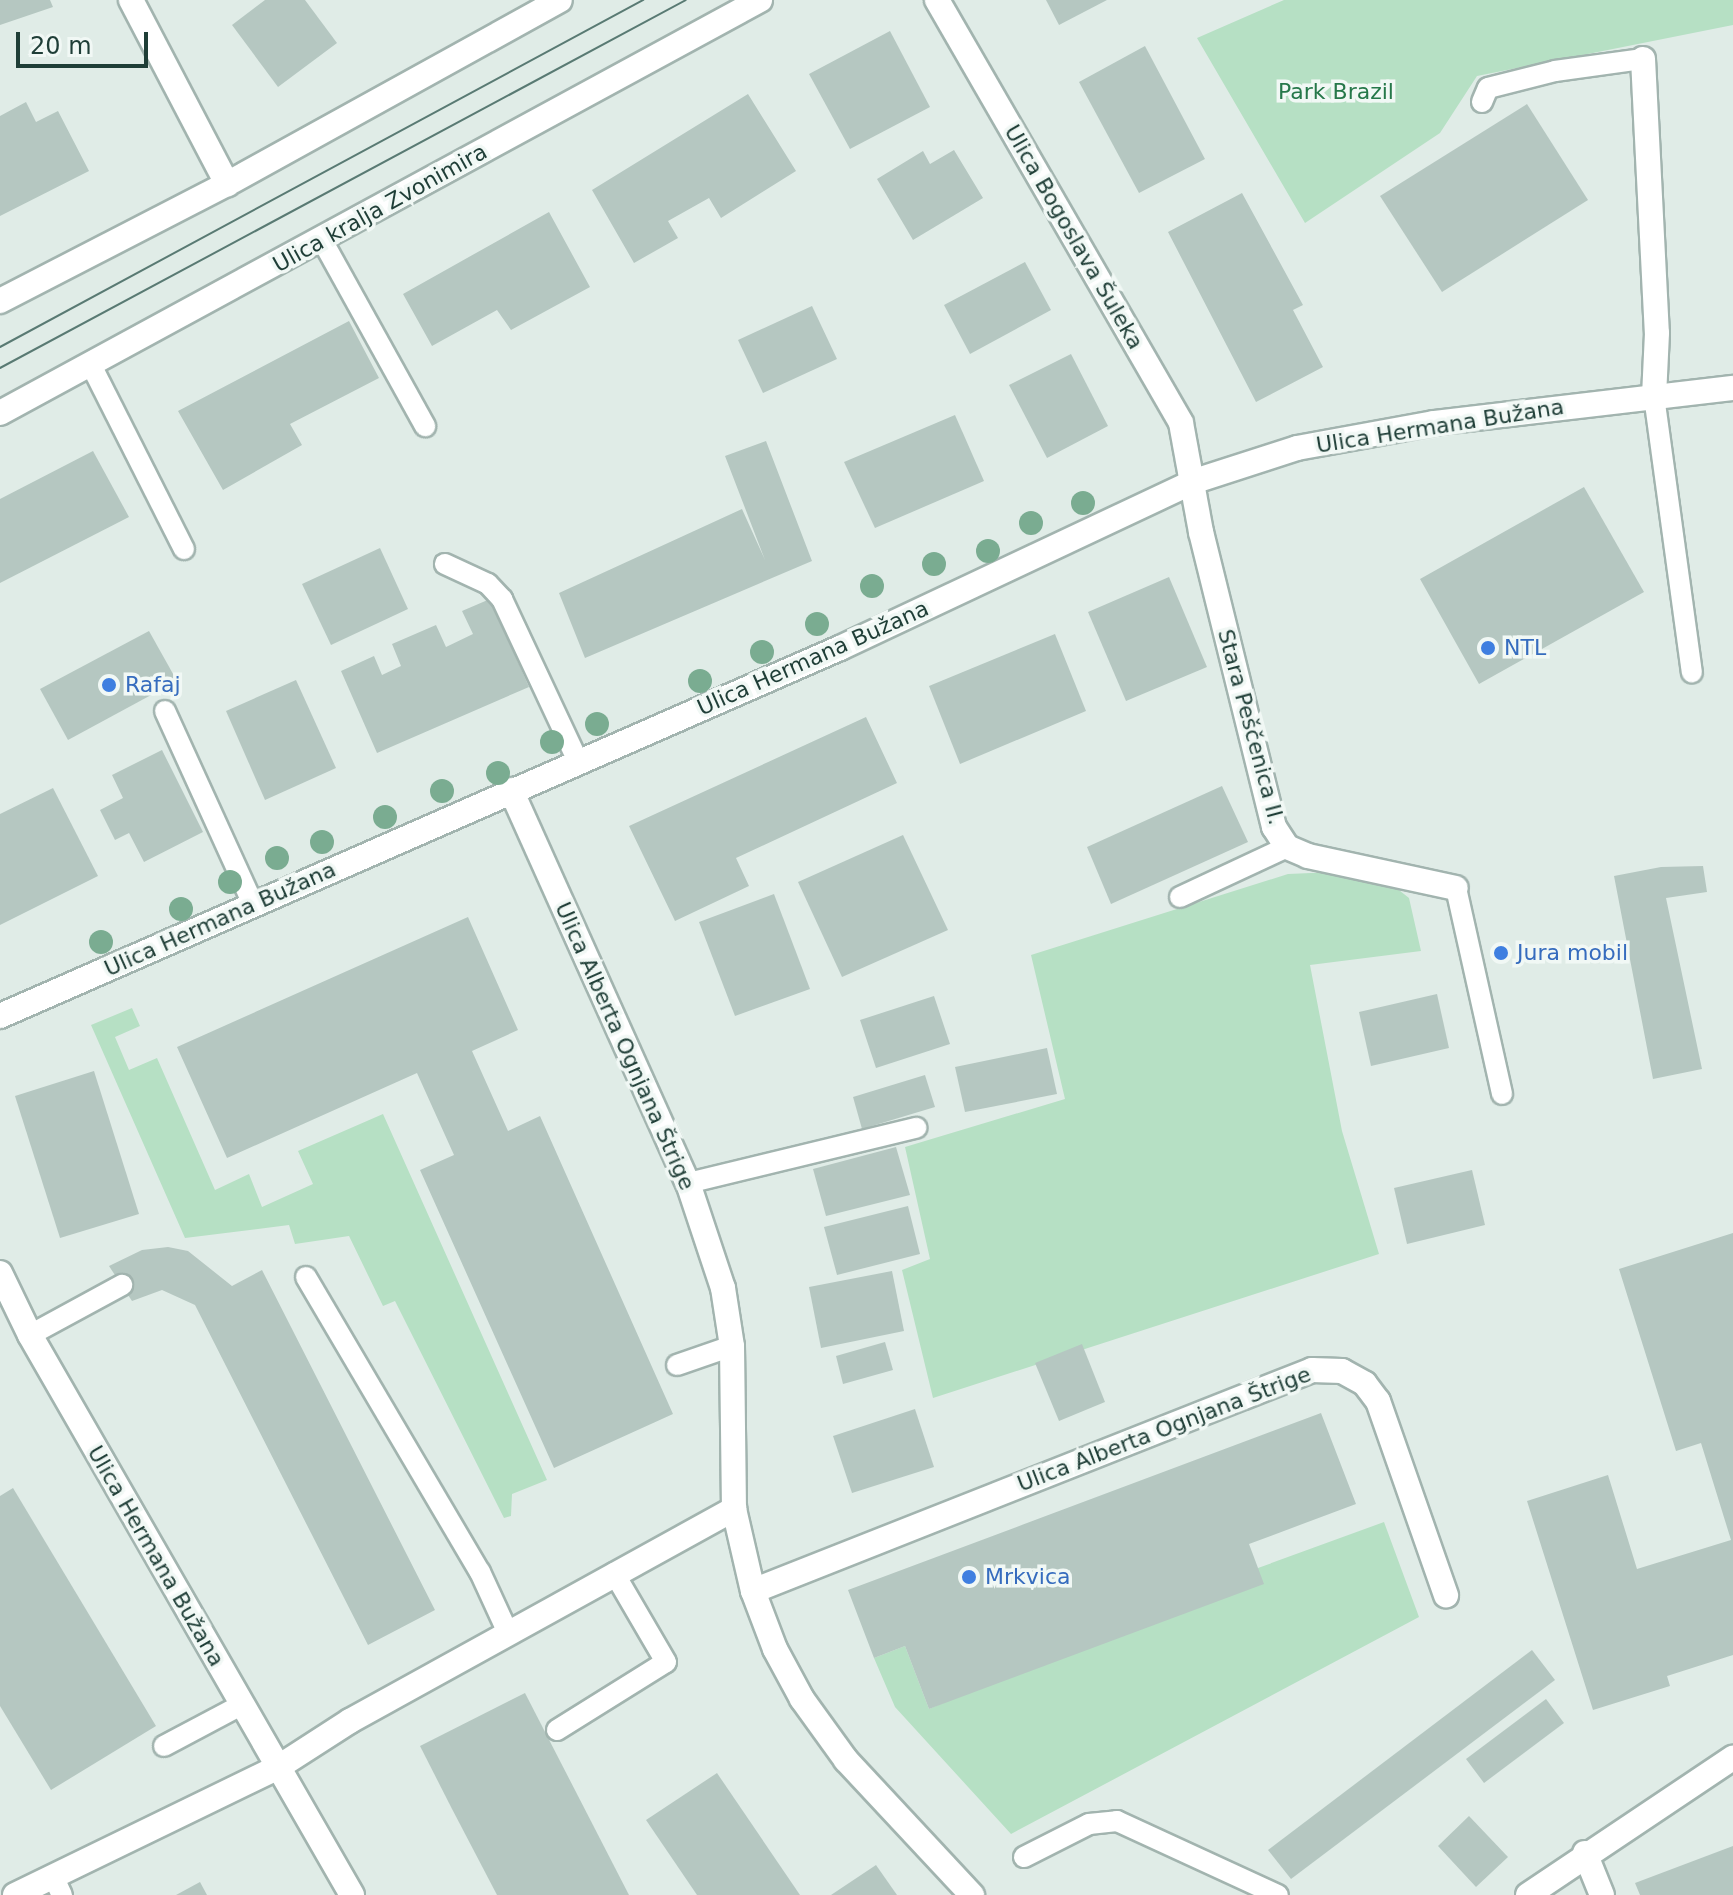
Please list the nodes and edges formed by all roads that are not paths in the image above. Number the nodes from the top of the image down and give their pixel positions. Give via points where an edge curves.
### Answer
1 (131, 0) edge
2 (560, 0) edge
3 (760, 0) edge
4 (937, 0) edge
5 (1643, 59) joint
6 (1482, 102) dead end
7 (227, 184) junction
8 (322, 240) junction
9 (0, 301) edge
10 (92, 367) junction
11 (1733, 388) edge
12 (1654, 396) junction
13 (0, 413) edge
14 (425, 426) dead end
15 (1195, 481) junction
16 (184, 549) dead end
17 (445, 564) dead end
18 (1692, 672) dead end
19 (165, 711) dead end
20 (578, 761) junction
21 (511, 790) junction
22 (1287, 847) junction
23 (1456, 888) joint
24 (1180, 897) dead end
25 (253, 904) junction
26 (0, 1016) edge
27 (1502, 1094) dead end
28 (916, 1128) dead end
29 (688, 1183) junction
30 (0, 1273) edge
31 (306, 1277) dead end
32 (122, 1285) dead end
33 (7, 1306) edge
34 (30, 1335) junction
35 (732, 1346) junction
36 (677, 1365) dead end
37 (734, 1509) junction
38 (614, 1573) junction
39 (753, 1591) junction
40 (1446, 1595) dead end
41 (508, 1633) junction
42 (241, 1705) junction
43 (557, 1730) dead end
44 (164, 1746) dead end
45 (1733, 1758) edge
46 (277, 1768) junction
47 (1585, 1853) junction
48 (1024, 1857) dead end
49 (58, 1886) edge
50 (15, 1895) edge
51 (352, 1895) edge
52 (972, 1895) edge
53 (1278, 1895) edge
54 (1528, 1895) edge
55 (1602, 1895) edge

1 - 7 street
2 - 7 street
3 - 8 street, Ulica kralja Zvonimira
4 - 15 street, Ulica Bogoslava Šuleka via 1181,423
5 - 6 lane via 1555,71 1488,88
5 - 12 street via 1657,333
7 - 9 street
8 - 10 street, Ulica kralja Zvonimira
8 - 14 lane
10 - 13 street, Ulica kralja Zvonimira
10 - 16 lane
11 - 12 street, Ulica Hermana Bužana
12 - 15 street, Ulica Hermana Bužana via 1434,423 1297,448
12 - 18 lane
15 - 20 street, Ulica Hermana Bužana via 840,648
15 - 22 street, Stara Peščenica II. via 1201,532 1274,827
17 - 20 lane via 488,584 502,599
19 - 25 lane
20 - 21 street, Ulica Hermana Bužana
21 - 25 street, Ulica Hermana Bužana
21 - 29 street, Ulica Alberta Ognjana Štrige
22 - 23 street, Stara Peščenica II.
22 - 24 lane
23 - 27 lane
25 - 26 street, Ulica Hermana Bužana
28 - 29 lane
29 - 35 street, Ulica Alberta Ognjana Štrige via 723,1288
30 - 33 street, Ulica Hermana Bužana
31 - 41 lane via 480,1572
32 - 34 lane
33 - 34 street, Ulica Hermana Bužana
34 - 42 street, Ulica Hermana Bužana
35 - 36 lane
35 - 37 street, Ulica Alberta Ognjana Štrige
37 - 38 street
37 - 39 street, Ulica Alberta Ognjana Štrige
38 - 41 street
38 - 43 lane via 666,1662
39 - 40 street, Ulica Alberta Ognjana Štrige via 1312,1370 1342,1371 1365,1384 1378,1401
39 - 52 street, Ulica Alberta Ognjana Štrige via 802,1699 846,1760
41 - 46 street
42 - 44 lane
42 - 46 street, Ulica Hermana Bužana
45 - 47 street
46 - 49 street
46 - 51 street, Ulica Hermana Bužana
47 - 54 street
47 - 55 street
48 - 53 lane via 1089,1824 1117,1821
49 - 50 street

